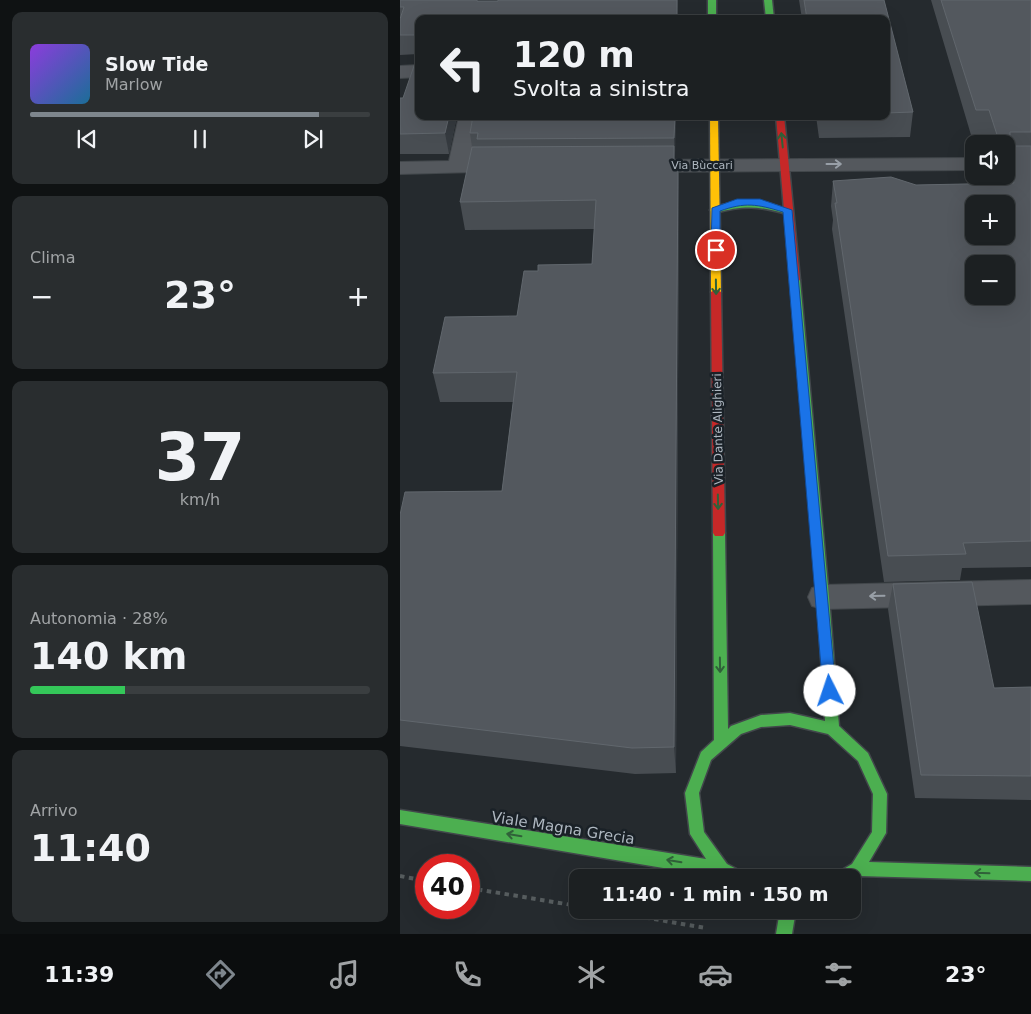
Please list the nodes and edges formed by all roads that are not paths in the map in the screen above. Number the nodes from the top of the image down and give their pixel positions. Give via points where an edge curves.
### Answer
1 (712, 0) edge
2 (768, 0) edge
3 (712, 15) edge
4 (770, 15) edge
5 (415, 71) edge
6 (400, 72) edge
7 (468, 120) edge
8 (714, 120) edge
9 (780, 120) edge
10 (785, 164) junction
11 (965, 164) edge
12 (715, 165) junction
13 (526, 166) edge
14 (622, 166) edge
15 (458, 167) junction
16 (400, 168) edge
17 (715, 210) junction
18 (787, 210) junction
19 (1031, 592) edge
20 (823, 597) junction
21 (832, 729) junction
22 (721, 742) junction
23 (400, 817) edge
24 (722, 869) joint
25 (857, 869) edge
26 (861, 869) edge
27 (1031, 874) edge
28 (786, 919) edge
29 (784, 934) edge

1 - 3 street
2 - 4 street
5 - 6 street
7 - 15 street
8 - 12 street, Via Dante Alighieri
10 -> 9 street
10 -> 11 street, Via Bùccari
10 - 12 street, Via Bùccari
10 - 18 street
12 - 14 street, Via Bùccari
12 - 17 street, Via Dante Alighieri
13 - 15 street
15 - 16 street
17 - 18 street via 737,202 760,202
17 -> 22 street, Via Dante Alighieri
18 - 20 street
19 -> 20 street
20 - 21 street
21 - 22 street, Viale Magna Grecia via 790,719 761,721 736,730
21 - 25 street, Viale Magna Grecia via 862,757 880,794 879,833
22 - 24 street, Viale Magna Grecia via 706,756 692,793 697,834
24 -> 23 street, Viale Magna Grecia
27 -> 26 street
28 - 29 street

